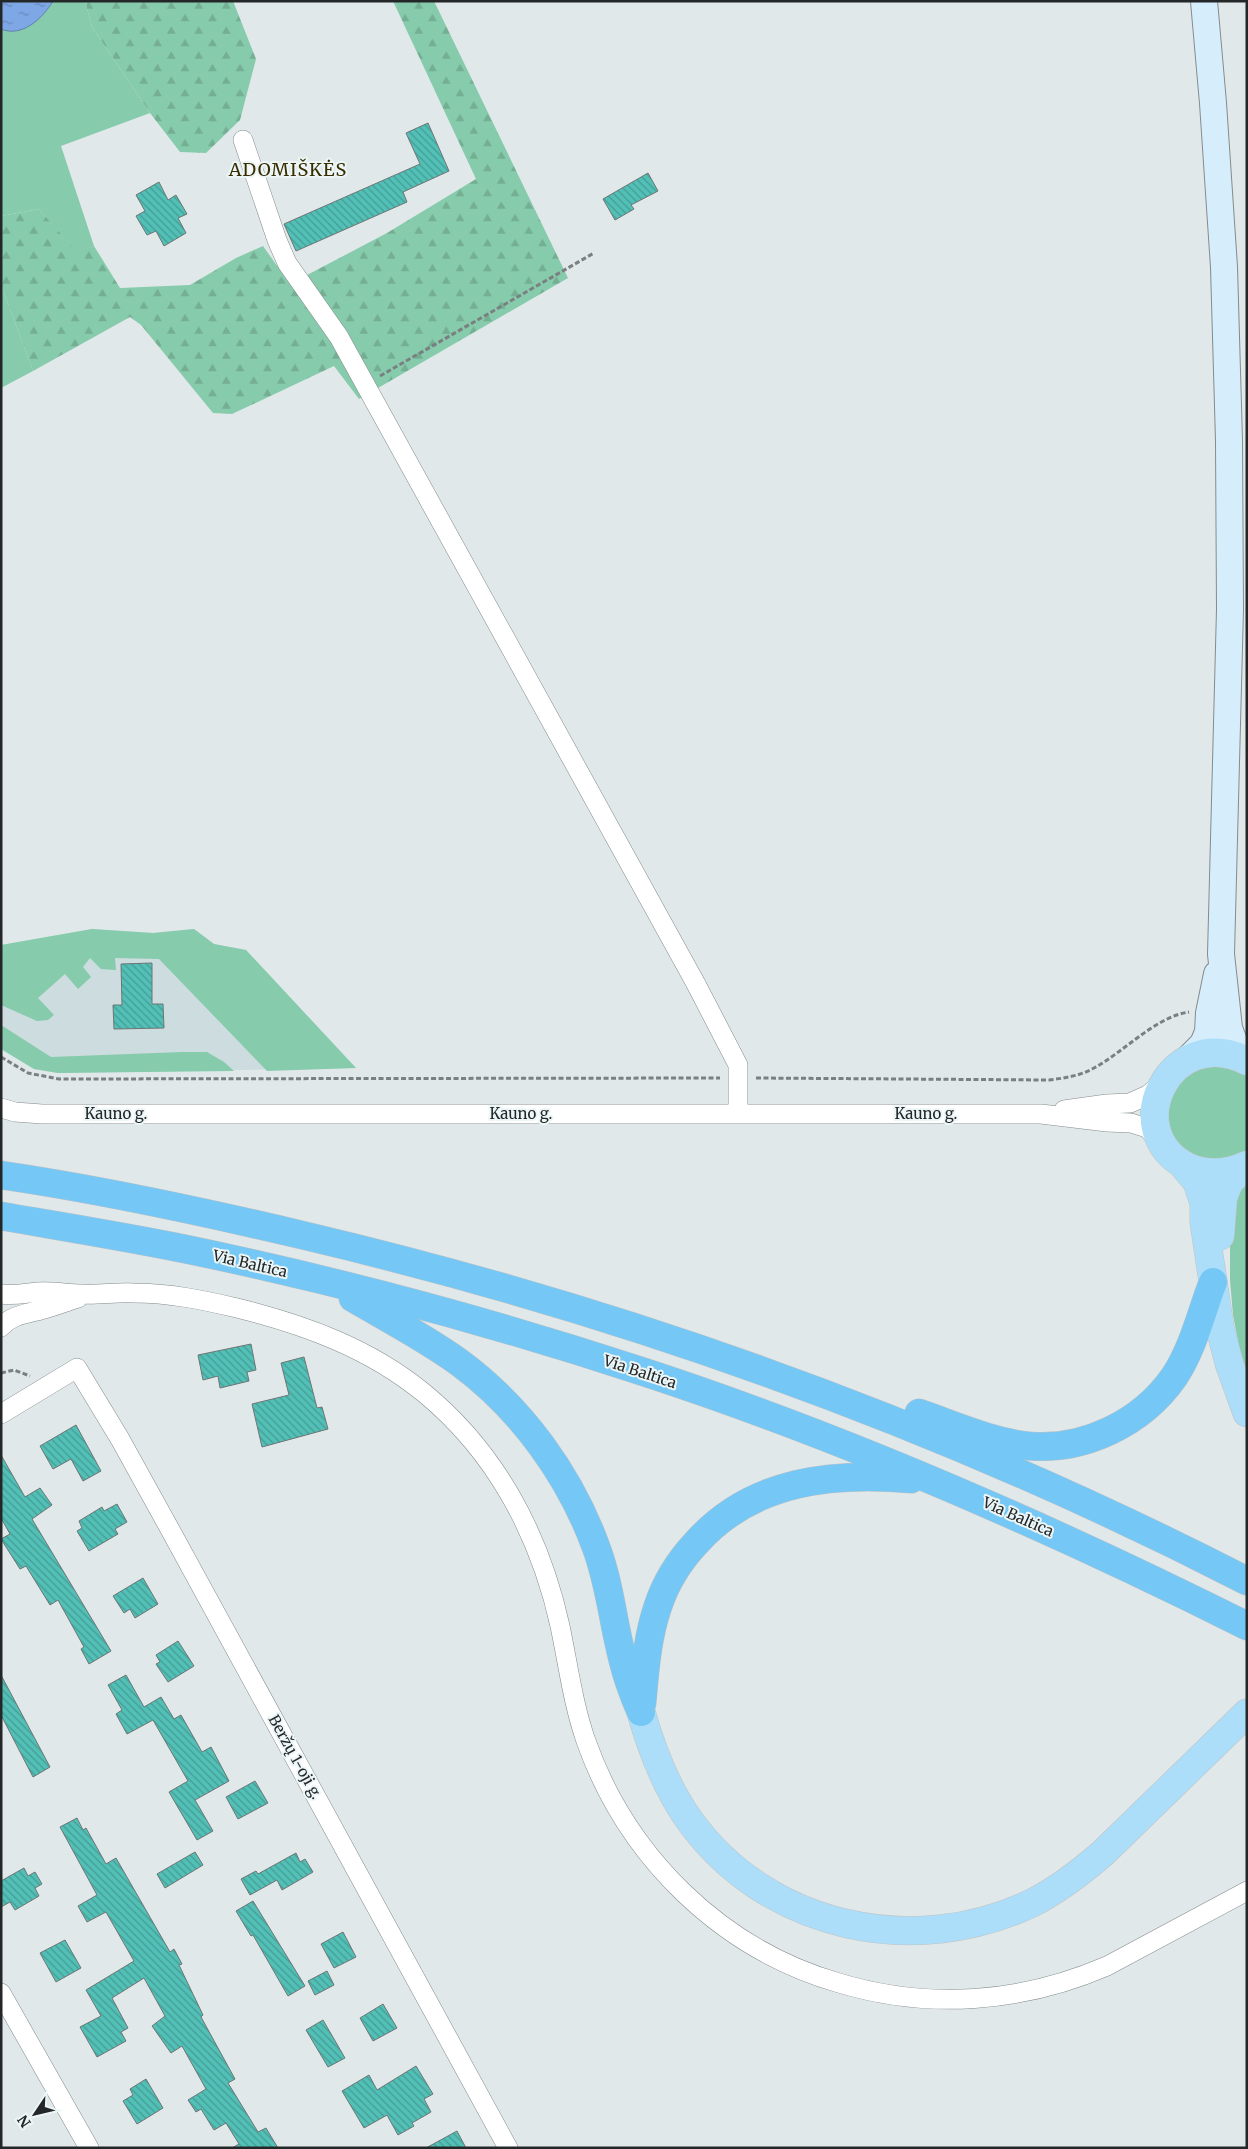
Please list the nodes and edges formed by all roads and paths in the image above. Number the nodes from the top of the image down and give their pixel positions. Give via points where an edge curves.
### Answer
1 (1204, 1) edge
2 (243, 140) dead end
3 (594, 253) dead end
4 (365, 385) junction
5 (1221, 954) junction
6 (1210, 1013) junction
7 (1, 1056) edge
8 (1189, 1058) junction
9 (1247, 1060) edge
10 (738, 1078) junction
11 (1163, 1082) junction
12 (1, 1108) edge
13 (738, 1114) junction
14 (1041, 1114) junction
15 (1163, 1144) junction
16 (1181, 1163) junction
17 (1246, 1165) edge
18 (1, 1175) edge
19 (1, 1216) edge
20 (325, 1281) junction
21 (1213, 1282) junction
22 (1, 1294) edge
23 (86, 1295) junction
24 (1, 1327) edge
25 (747, 1365) junction
26 (1, 1374) edge
27 (42, 1390) junction
28 (2, 1412) edge
29 (1247, 1413) edge
30 (938, 1482) junction
31 (1247, 1581) edge
32 (1247, 1626) edge
33 (641, 1712) junction
34 (1247, 1713) edge
35 (1247, 1890) edge
36 (1, 1993) edge
37 (89, 2148) edge
38 (508, 2148) edge

1 - 5 main road via 1220,212 1229,441 1230,608
2 - 4 street via 287,263 339,337
3 - 4 path
4 - 10 street via 696,984 738,1065
5 - 6 main road
5 - 9 main road via 1230,1028 1236,1047
6 - 8 main road via 1203,1044
6 - 10 path via 1187,1012 1172,1016 1094,1068 1072,1077 1049,1080
7 - 10 path via 28,1073 60,1079
8 - 9 main road via 1220,1052
8 - 11 main road via 1174,1068
10 - 13 street
11 - 14 street, Kauno g. via 1148,1095 1130,1103
11 - 15 main road via 1155,1113
12 - 13 street, Kauno g. via 42,1114
13 - 14 street, Kauno g.
14 - 15 street, Kauno g. via 1131,1123 1147,1128
15 - 16 main road
16 - 17 main road via 1196,1171 1213,1174 1230,1172
16 - 21 main road via 1197,1182 1204,1203
17 - 21 main road via 1229,1182 1223,1198
18 - 25 highway via 219,1216 378,1253 501,1286
19 - 20 highway, Via Baltica via 190,1250
20 - 30 highway, Via Baltica via 499,1328 644,1372 770,1416
20 - 33 highway via 461,1364 490,1388 543,1448 577,1505 596,1548 608,1583 629,1683
21 - 25 highway via 1188,1352 1174,1377 1155,1399 1110,1432 1056,1446 1029,1446 994,1439 836,1385
21 - 29 main road via 1229,1363
22 - 23 street
23 - 24 street via 20,1315
23 - 35 street via 135,1293 178,1297 219,1304 302,1326 366,1354 424,1393 449,1416 492,1466 532,1538 551,1591 586,1740 598,1771 630,1831 699,1908 726,1929 790,1966 861,1990 894,1996 964,2000 1029,1992 1107,1966
25 - 31 highway via 985,1458
26 - 27 path via 14,1370 25,1373
27 - 28 street
27 - 38 street, Beržų 1-oji g. via 77,1368 167,1524
30 - 32 highway, Via Baltica via 1133,1569
30 - 33 highway via 884,1477 815,1479 766,1493 729,1513 685,1554 659,1604 650,1631
33 - 34 main road via 662,1774 675,1798 691,1822 729,1863 776,1897 804,1910 862,1927 920,1932 949,1929 996,1917 1058,1888 1103,1853
36 - 37 street

